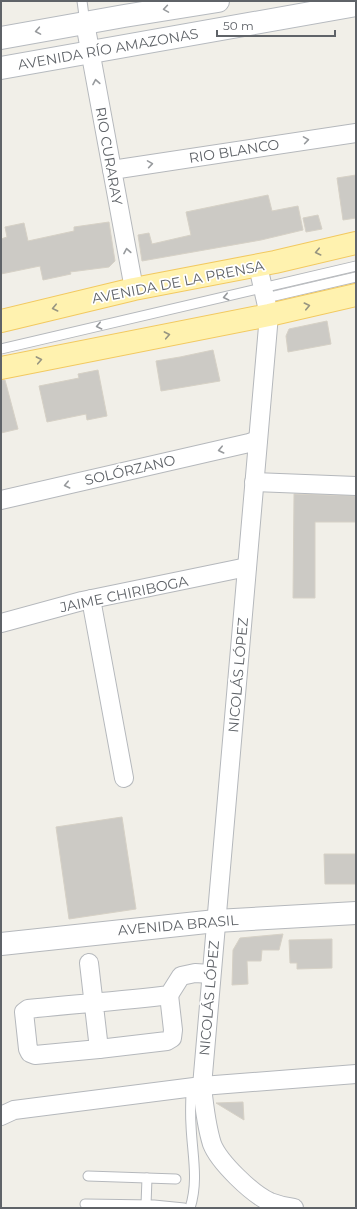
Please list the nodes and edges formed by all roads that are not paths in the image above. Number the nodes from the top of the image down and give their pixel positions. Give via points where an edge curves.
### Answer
1 (82, 1) edge
2 (218, 1) edge
3 (356, 5) edge
4 (86, 22) junction
5 (1, 38) edge
6 (90, 52) junction
7 (1, 68) edge
8 (356, 133) edge
9 (112, 170) junction
10 (356, 243) edge
11 (258, 266) junction
12 (356, 266) edge
13 (356, 277) edge
14 (134, 289) junction
15 (356, 295) edge
16 (266, 300) junction
17 (1, 321) edge
18 (1, 349) edge
19 (1, 368) edge
20 (258, 440) junction
21 (254, 482) junction
22 (356, 486) edge
23 (1, 500) edge
24 (247, 567) junction
25 (91, 599) junction
26 (1, 623) edge
27 (124, 778) dead end
28 (356, 913) edge
29 (216, 921) junction
30 (1, 944) edge
31 (89, 962) dead end
32 (212, 974) junction
33 (169, 995) junction
34 (93, 1002) junction
35 (99, 1049) junction
36 (356, 1074) edge
37 (197, 1087) junction
38 (1, 1116) edge
39 (88, 1176) dead end
40 (147, 1178) junction
41 (176, 1179) dead end
42 (85, 1204) dead end
43 (146, 1205) junction
44 (100, 1206) edge
45 (131, 1206) edge
46 (184, 1208) edge
47 (190, 1208) edge
48 (294, 1208) edge

1 - 4 lane
2 -> 4 main road, AVENIDA RÍO AMAZONAS
3 - 6 main road, AVENIDA RÍO AMAZONAS
4 -> 5 main road, AVENIDA RÍO AMAZONAS
4 - 6 street, RIO CURARAY
6 - 7 main road, AVENIDA RÍO AMAZONAS
9 -> 6 street, RIO CURARAY
9 -> 8 street, RIO BLANCO
14 -> 9 street, RIO CURARAY
10 -> 11 main road, AVENIDA DE LA PRENSA
11 - 14 main road, AVENIDA DE LA PRENSA
11 - 16 street, NICOLÁS LÓPEZ
12 - 16 lane
13 - 16 lane
14 -> 17 main road, AVENIDA DE LA PRENSA
16 -> 15 main road
16 -> 18 lane
19 -> 16 main road
16 - 20 street, NICOLÁS LÓPEZ
20 - 21 street, NICOLÁS LÓPEZ
20 -> 23 street, SOLÓRZANO
21 - 22 street
21 - 24 street, NICOLÁS LÓPEZ
24 - 25 street, JAIME CHIRIBOGA
24 - 29 street, NICOLÁS LÓPEZ
25 - 26 street, JAIME CHIRIBOGA
25 - 27 street
28 - 29 main road, AVENIDA BRASIL
29 - 30 main road, AVENIDA BRASIL
29 - 32 street, NICOLÁS LÓPEZ
31 - 34 street
32 - 33 street via 195,973 181,976
32 - 37 street, NICOLÁS LÓPEZ
33 - 34 street
33 - 35 street via 172,1038 167,1041
34 - 35 street
34 - 35 street via 26,1010 24,1012 28,1049 34,1055
36 - 37 street
37 - 38 street via 14,1110
37 - 47 lane via 191,1124 195,1188
37 - 48 street, NICOLÁS LÓPEZ via 213,1145 228,1167 250,1188 269,1201
39 - 40 lane
40 - 41 lane
40 - 43 lane
42 - 44 lane
43 - 45 lane
43 - 46 lane
44 - 45 lane

